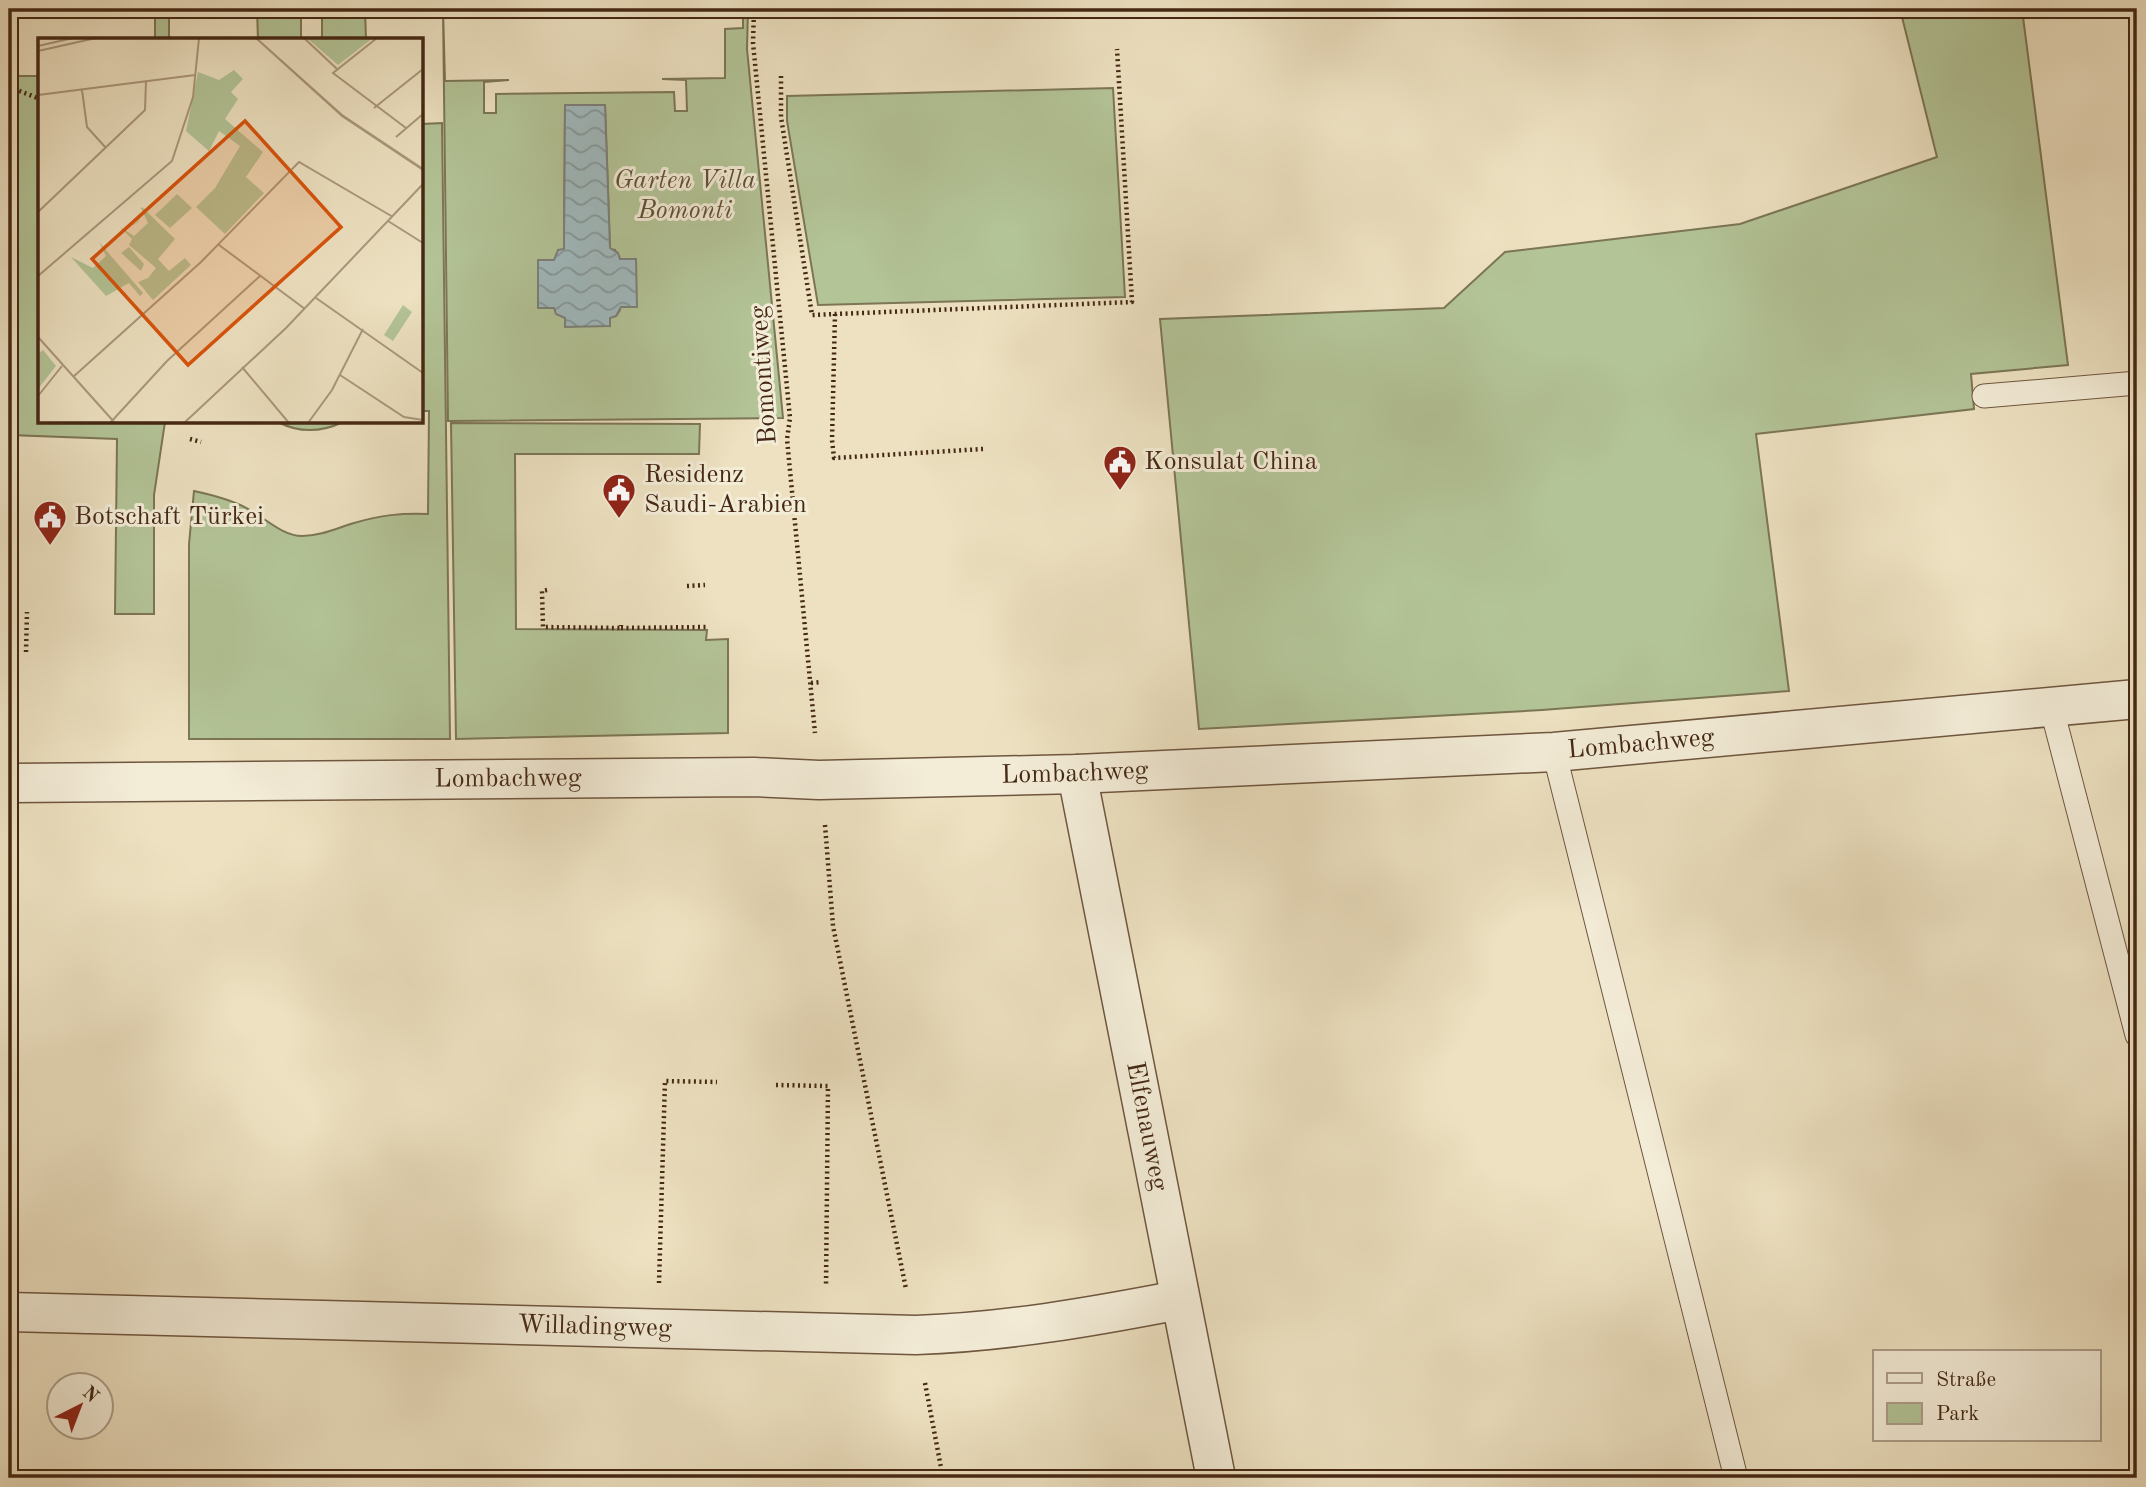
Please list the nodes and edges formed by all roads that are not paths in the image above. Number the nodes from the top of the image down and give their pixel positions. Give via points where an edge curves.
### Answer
1 (2137, 383) edge
2 (1984, 396) dead end
3 (2137, 699) edge
4 (2051, 706) junction
5 (1554, 752) junction
6 (1077, 774) junction
7 (9, 783) edge
8 (2137, 1035) edge
9 (1179, 1300) junction
10 (9, 1312) edge
11 (1216, 1478) edge
12 (1736, 1478) edge

1 - 2 lane
3 - 4 street, Lombachweg
4 - 5 street, Lombachweg
4 - 8 lane
5 - 6 street, Lombachweg
5 - 12 lane
6 - 7 street, Lombachweg via 820,780 754,776
6 - 9 street, Elfenauweg
9 - 10 street, Willadingweg via 1049,1324 916,1335
9 - 11 street, Elfenauweg

